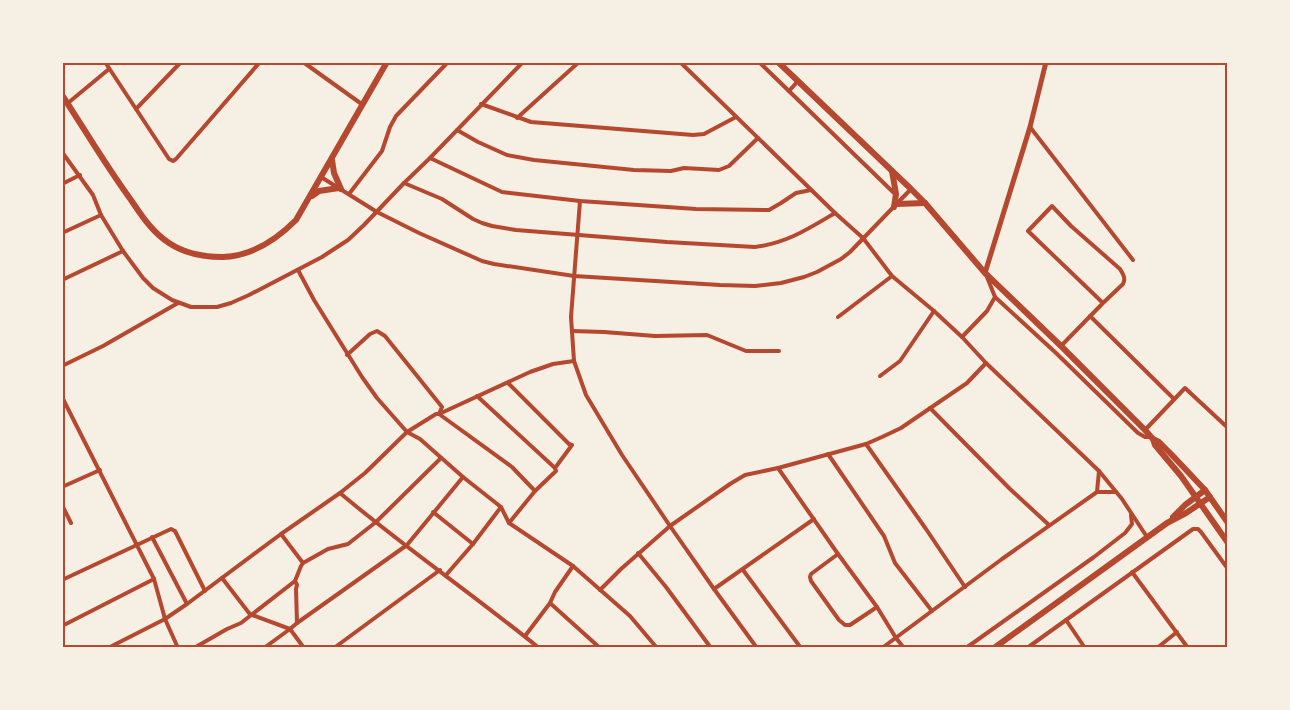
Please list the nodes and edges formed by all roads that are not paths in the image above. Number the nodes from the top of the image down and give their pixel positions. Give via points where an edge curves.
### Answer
1 (105, 62) edge
2 (181, 62) edge
3 (260, 62) edge
4 (303, 62) edge
5 (387, 62) edge
6 (448, 62) edge
7 (523, 62) edge
8 (578, 62) edge
9 (680, 62) edge
10 (759, 62) edge
11 (778, 62) edge
12 (1046, 62) edge
13 (109, 69) junction
14 (798, 82) junction
15 (789, 92) junction
16 (62, 95) edge
17 (68, 103) junction
18 (481, 104) junction
19 (363, 105) junction
20 (136, 109) junction
21 (736, 117) junction
22 (517, 118) junction
23 (1030, 127) junction
24 (457, 130) junction
25 (758, 138) junction
26 (62, 152) edge
27 (430, 158) junction
28 (332, 159) junction
29 (892, 171) junction
30 (80, 176) junction
31 (321, 177) junction
32 (62, 184) edge
33 (404, 184) junction
34 (340, 188) junction
35 (911, 189) junction
36 (811, 190) junction
37 (349, 194) junction
38 (896, 194) junction
39 (309, 198) junction
40 (580, 201) junction
41 (925, 204) junction
42 (896, 205) junction
43 (377, 212) junction
44 (835, 213) junction
45 (101, 215) junction
46 (62, 233) edge
47 (577, 234) junction
48 (863, 238) junction
49 (123, 251) junction
50 (1133, 260) dead end
51 (298, 270) junction
52 (985, 273) junction
53 (574, 276) junction
54 (892, 276) junction
55 (62, 280) edge
56 (995, 297) junction
57 (178, 303) junction
58 (1103, 303) junction
59 (934, 311) junction
60 (1090, 316) junction
61 (838, 317) dead end
62 (572, 330) junction
63 (962, 337) junction
64 (1061, 346) junction
65 (779, 351) dead end
66 (347, 355) junction
67 (574, 362) junction
68 (986, 363) junction
69 (62, 366) edge
70 (880, 376) dead end
71 (508, 383) junction
72 (477, 396) junction
73 (62, 397) edge
74 (1174, 399) junction
75 (930, 408) junction
76 (439, 414) junction
77 (1228, 428) edge
78 (1145, 430) junction
79 (407, 432) junction
80 (1152, 438) junction
81 (866, 444) junction
82 (828, 454) junction
83 (441, 458) junction
84 (555, 468) junction
85 (778, 468) junction
86 (100, 470) junction
87 (1099, 472) junction
88 (463, 477) junction
89 (1187, 485) junction
90 (62, 487) edge
91 (535, 490) junction
92 (1205, 490) junction
93 (1096, 492) junction
94 (1116, 492) junction
95 (340, 493) junction
96 (1196, 497) junction
97 (1210, 497) junction
98 (1200, 503) junction
99 (62, 505) edge
100 (1185, 505) junction
101 (501, 507) junction
102 (433, 512) junction
103 (1130, 512) junction
104 (1186, 513) junction
105 (1209, 516) junction
106 (814, 520) junction
107 (376, 522) junction
108 (72, 523) dead end
109 (509, 523) junction
110 (1228, 523) edge
111 (1167, 524) junction
112 (670, 526) junction
113 (1049, 526) junction
114 (281, 534) junction
115 (152, 537) junction
116 (1147, 538) junction
117 (1228, 543) edge
118 (473, 544) junction
119 (137, 545) junction
120 (407, 545) junction
121 (638, 553) junction
122 (838, 554) junction
123 (303, 564) junction
124 (573, 566) junction
125 (1228, 569) edge
126 (440, 570) junction
127 (743, 570) junction
128 (1132, 572) junction
129 (446, 575) junction
130 (222, 578) junction
131 (154, 579) junction
132 (62, 580) edge
133 (295, 581) junction
134 (965, 587) junction
135 (714, 589) junction
136 (600, 590) junction
137 (205, 591) junction
138 (550, 603) junction
139 (187, 604) junction
140 (877, 607) junction
141 (932, 611) junction
142 (252, 615) junction
143 (164, 619) junction
144 (1066, 620) junction
145 (297, 623) junction
146 (62, 626) edge
147 (290, 629) junction
148 (1176, 632) junction
149 (525, 636) junction
150 (896, 638) junction
151 (1160, 647) edge
152 (108, 648) edge
153 (178, 648) edge
154 (194, 648) edge
155 (264, 648) edge
156 (304, 648) edge
157 (334, 648) edge
158 (539, 648) edge
159 (600, 648) edge
160 (657, 648) edge
161 (711, 648) edge
162 (757, 648) edge
163 (801, 648) edge
164 (882, 648) edge
165 (904, 648) edge
166 (966, 648) edge
167 (994, 648) edge
168 (1027, 648) edge
169 (1085, 648) edge
170 (1188, 648) edge

1 - 13 street
2 - 20 street
3 - 20 street via 174,161 169,159
4 - 19 street
5 - 19 main road
6 - 37 street via 396,116 382,150
7 - 18 street
8 - 22 street
9 - 21 street
10 - 15 street
11 - 14 main road
12 - 23 street
13 - 17 street
13 - 20 street
14 - 15 street
14 - 29 main road
15 - 38 street
16 - 17 main road
17 - 39 main road via 145,220 162,238 178,248 218,257 241,255 286,230
18 - 22 street
18 - 24 street
19 - 28 main road
21 - 22 street via 704,134 693,135 531,122
21 - 25 street
23 - 50 street
23 - 52 street
24 - 25 street via 507,155 671,172 684,168 719,170 729,166
24 - 27 street
25 - 36 street
26 - 30 street
27 - 33 street
27 - 40 street via 502,192
28 - 31 main road
28 - 34 main road
29 - 35 main road
29 - 38 main road
30 - 32 street
30 - 45 street
31 - 34 street
31 - 39 main road
33 - 43 street
33 - 47 street via 442,199 488,225
34 - 37 street
34 - 39 main road via 319,192
35 - 41 main road
35 - 42 street
36 - 40 street via 796,193 769,210
36 - 44 street
37 - 43 street
38 - 42 main road
40 - 47 street
41 - 42 main road
41 - 52 main road
42 - 48 street
43 - 51 street via 348,240
43 - 53 street via 488,263
44 - 47 street via 796,236 755,247
44 - 48 street
45 - 46 street
45 - 49 street
47 - 53 street
48 - 53 street via 833,263 782,283 720,285
48 - 54 street
49 - 55 street
49 - 57 street via 153,288
51 - 57 street via 216,308
51 - 66 street
52 - 56 street
52 - 64 main road
53 - 62 street
54 - 59 street
54 - 61 street
56 - 63 street via 987,311
56 - 80 street via 1138,433
57 - 69 street
58 - 58 street via 1028,231 1052,206 1124,275 1123,284
58 - 60 street
59 - 63 street
59 - 70 street via 900,360
60 - 64 street
60 - 74 street
62 - 65 street via 654,336 707,335 746,351
62 - 67 street
63 - 68 street
64 - 78 main road
66 - 76 street via 370,334 376,331 385,336 442,407
66 - 79 street via 377,398
67 - 71 street via 553,364
67 - 112 street via 591,404
68 - 75 street via 967,383
68 - 87 street
71 - 72 street
71 - 84 street via 572,445
72 - 76 street
72 - 84 street
73 - 86 street
74 - 77 street via 1185,388
74 - 78 street
75 - 81 street via 901,428
75 - 113 street
76 - 79 street
76 - 91 street via 512,467
78 - 80 main road
79 - 83 street
79 - 95 street
80 - 89 main road
80 - 92 main road
81 - 82 street
81 - 134 street
82 - 85 street
82 - 141 street via 884,536 895,563
83 - 88 street
83 - 107 street
84 - 91 street via 556,471
85 - 106 street
85 - 112 street via 745,475
86 - 90 street
86 - 119 street
87 - 93 street
87 - 94 street
88 - 101 street
88 - 102 street
89 - 96 main road
89 - 100 main road
91 - 109 street
92 - 96 main road
92 - 97 main road
93 - 94 street
93 - 113 street
94 - 103 street
95 - 107 street
95 - 114 street
96 - 98 main road
96 - 100 main road
97 - 98 main road
97 - 110 main road
98 - 104 main road
98 - 105 main road
99 - 108 street
100 - 111 main road
101 - 109 street
101 - 118 street
102 - 118 street
102 - 120 street
103 - 116 street
103 - 166 street via 1132,524 1125,533
104 - 105 main road via 1198,512
104 - 111 main road
105 - 117 main road
106 - 122 street
106 - 127 street
107 - 120 street
107 - 123 street via 348,544 327,549
109 - 124 street
111 - 116 main road
112 - 121 street
112 - 135 street
113 - 134 street
114 - 123 street
114 - 130 street
115 - 119 street
115 - 137 street via 169,529 175,531
115 - 139 street
116 - 167 main road
118 - 129 street
119 - 131 street
119 - 132 street
120 - 126 street
120 - 145 street
121 - 136 street
121 - 161 street
122 - 140 street
122 - 140 street via 810,577 839,620 845,626 850,625
123 - 133 street
124 - 136 street
124 - 138 street
125 - 128 street via 1201,532 1195,529
126 - 129 street
126 - 157 street
127 - 135 street
127 - 163 street
128 - 144 street
128 - 148 street
129 - 149 street
130 - 137 street
130 - 142 street
131 - 143 street
131 - 146 street
133 - 142 street
133 - 145 street
134 - 141 street
135 - 162 street
136 - 160 street via 630,616
137 - 139 street
138 - 149 street
138 - 159 street
139 - 143 street
140 - 150 street
141 - 150 street
142 - 147 street
142 - 154 street
143 - 152 street
143 - 153 street
144 - 168 street
144 - 169 street
145 - 147 street
147 - 155 street
147 - 156 street
148 - 151 street
148 - 170 street
149 - 158 street
150 - 164 street
150 - 165 street

